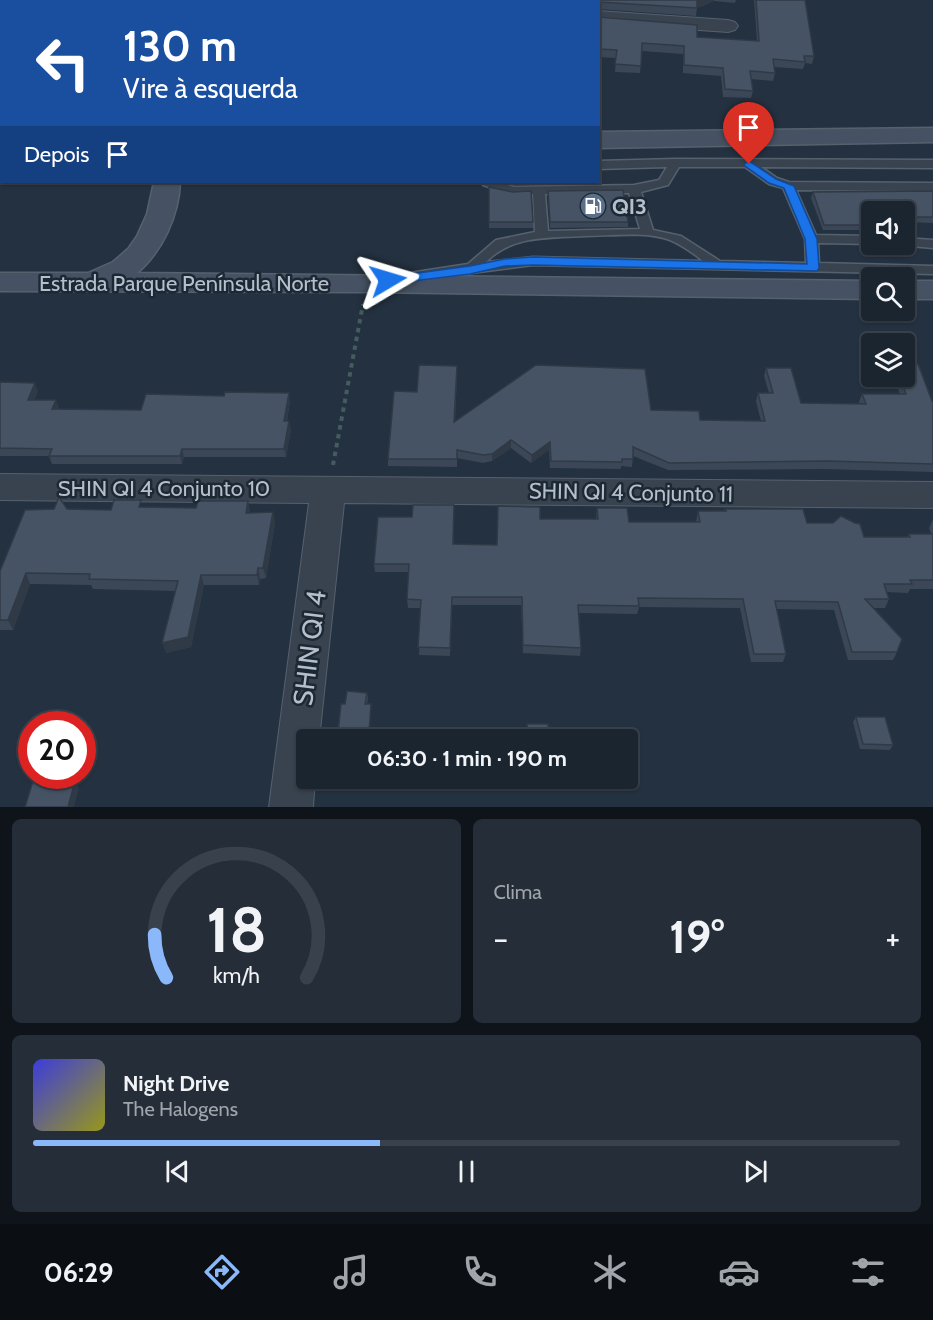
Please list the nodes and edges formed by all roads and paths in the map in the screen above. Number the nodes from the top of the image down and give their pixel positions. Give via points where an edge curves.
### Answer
1 (600, 17) edge
2 (728, 26) dead end
3 (933, 135) edge
4 (600, 140) edge
5 (675, 163) junction
6 (749, 164) junction
7 (933, 164) edge
8 (600, 165) edge
9 (167, 183) edge
10 (490, 183) edge
11 (788, 186) junction
12 (933, 187) edge
13 (634, 189) junction
14 (539, 190) junction
15 (647, 232) junction
16 (542, 235) junction
17 (811, 239) junction
18 (861, 240) edge
19 (915, 243) edge
20 (933, 244) edge
21 (718, 266) junction
22 (813, 268) junction
23 (470, 270) junction
24 (933, 270) edge
25 (0, 282) edge
26 (93, 282) junction
27 (367, 283) junction
28 (861, 290) edge
29 (915, 290) edge
30 (933, 290) edge
31 (0, 487) edge
32 (328, 489) junction
33 (933, 495) edge
34 (291, 807) edge

1 - 2 street
3 - 4 main road
5 - 6 lane
5 - 8 lane
5 - 13 lane via 663,182
6 - 7 lane
6 - 11 lane via 773,181
9 - 26 main road via 152,234 138,257 120,271
10 - 14 lane via 513,191
11 - 12 lane
11 - 17 lane
13 - 14 lane
13 - 15 lane
14 - 16 lane
15 - 16 lane
15 - 21 lane via 688,244
16 - 23 lane via 499,244
17 - 18 lane
17 - 22 lane
19 - 20 lane
21 - 22 lane
21 - 23 lane via 533,261
22 - 24 lane
23 - 27 lane
25 - 26 main road, Estrada Parque Península Norte
26 - 27 main road, Estrada Parque Península Norte
27 - 28 main road, Estrada Parque Península Norte
27 - 32 path
29 - 30 main road
31 - 32 street, SHIN QI 4 Conjunto 10
32 - 33 street, SHIN QI 4 Conjunto 11
32 - 34 street, SHIN QI 4

